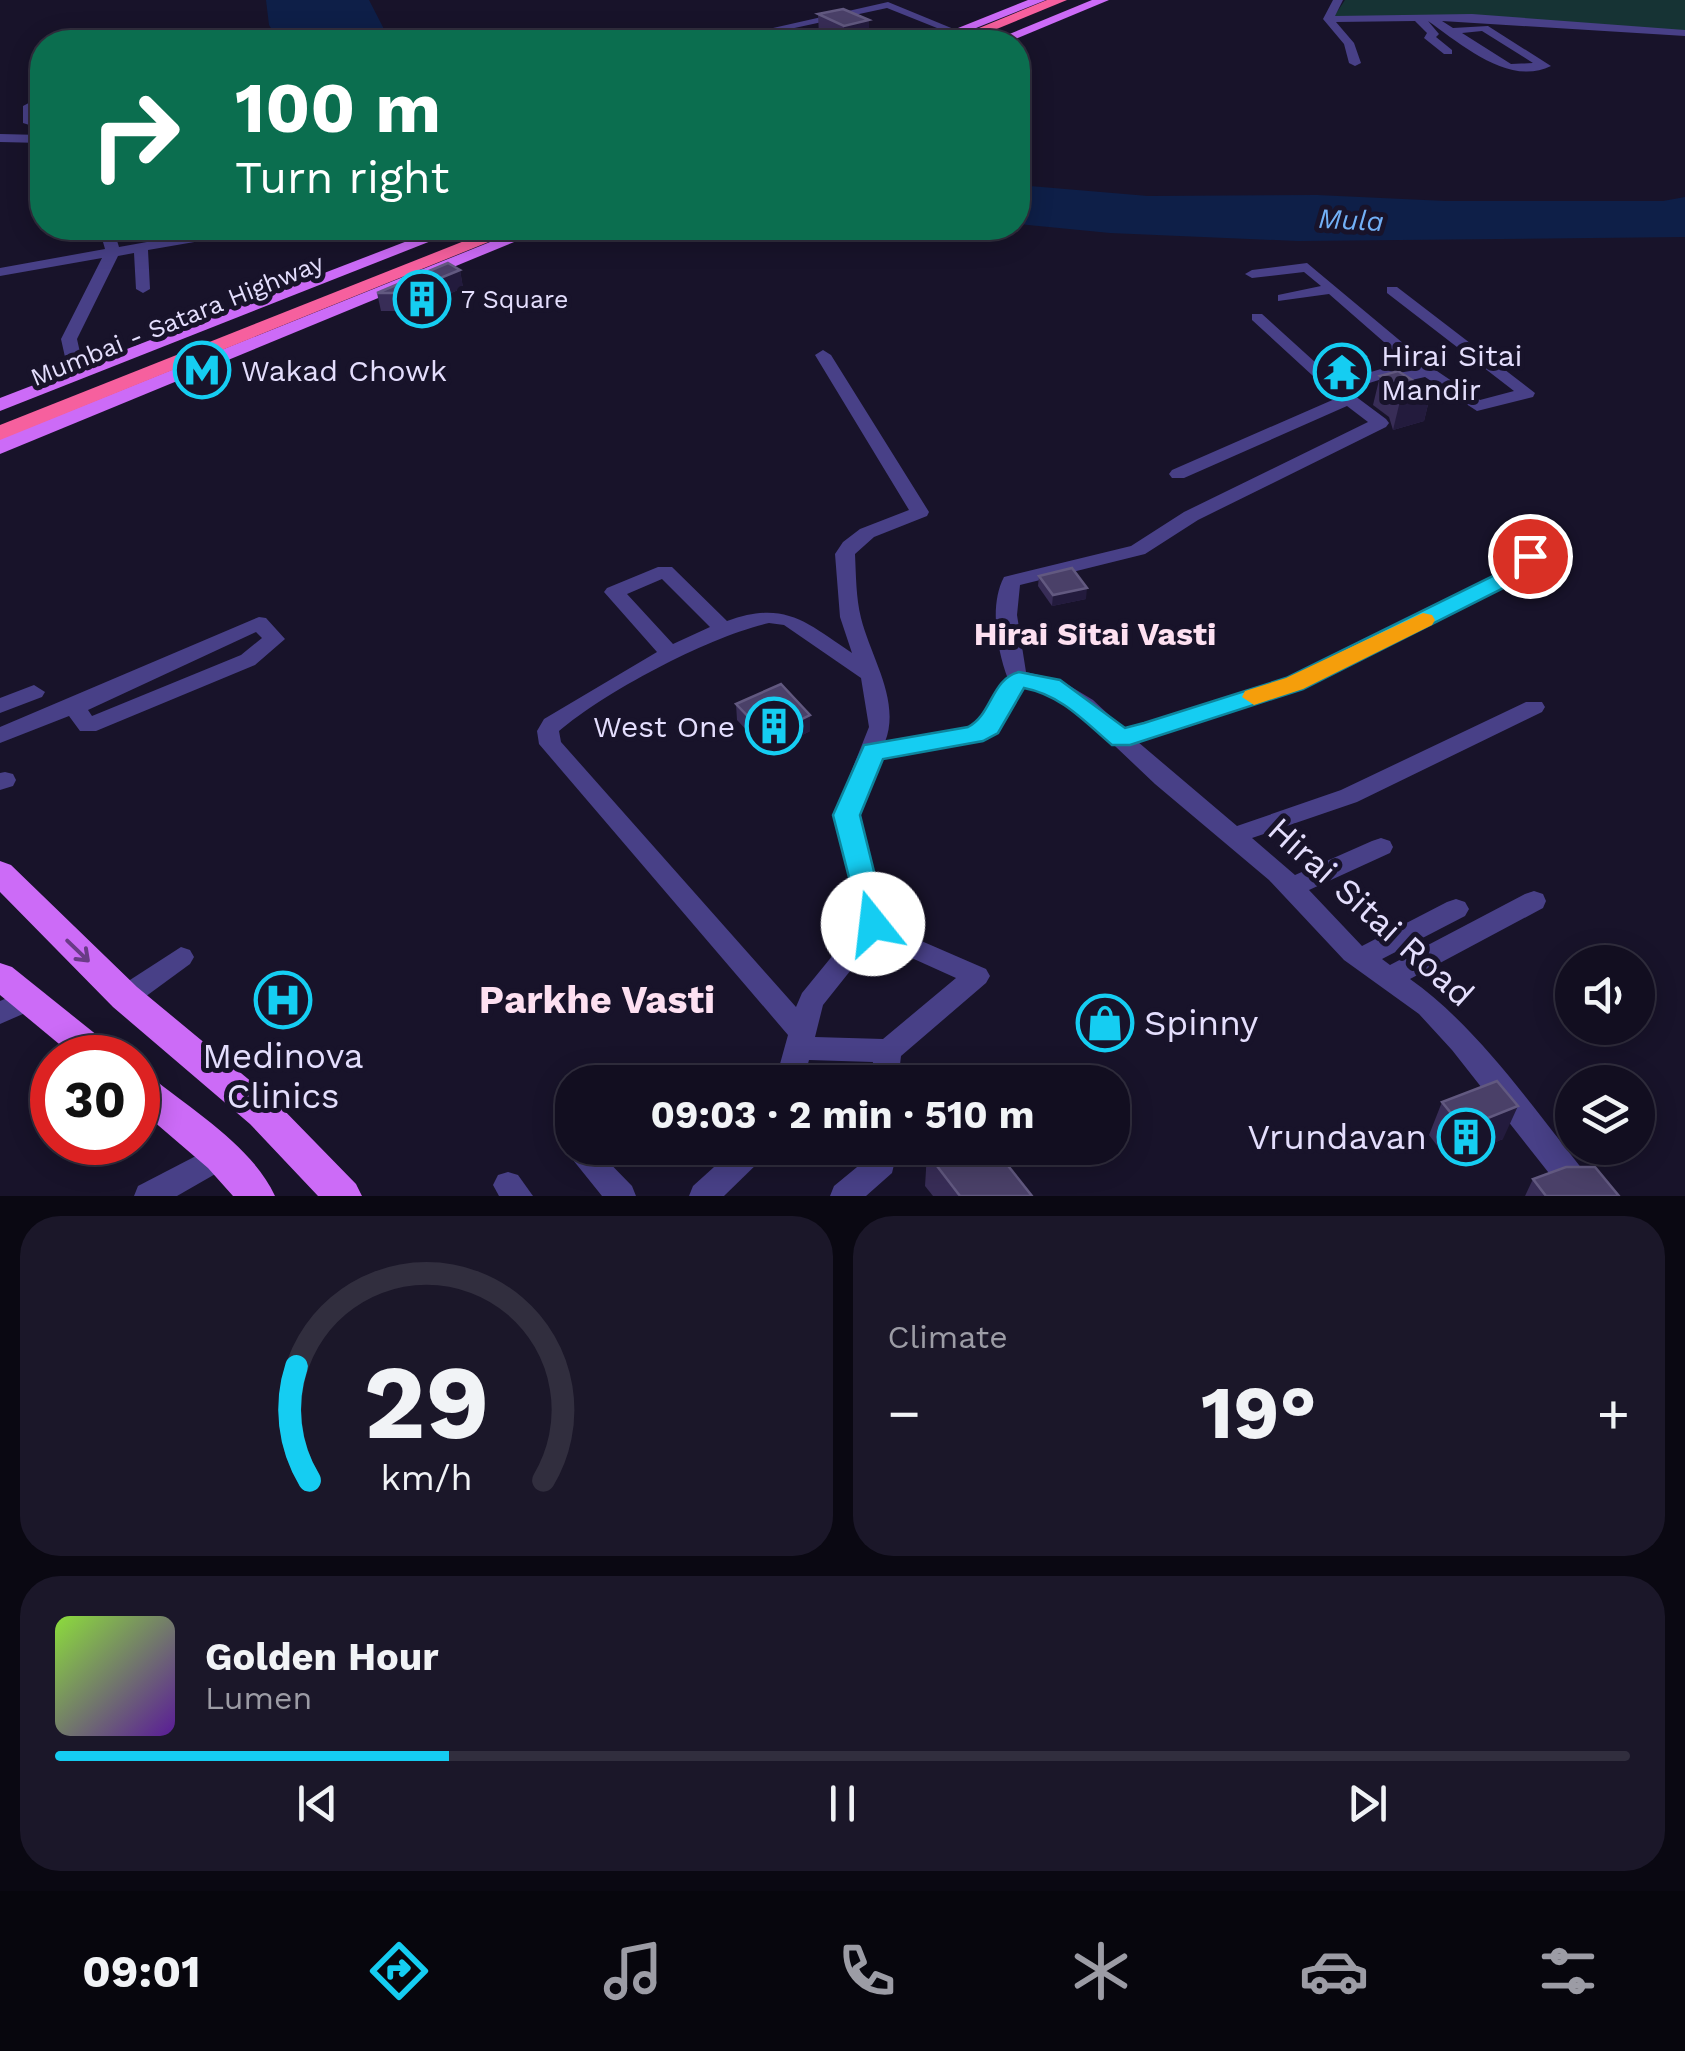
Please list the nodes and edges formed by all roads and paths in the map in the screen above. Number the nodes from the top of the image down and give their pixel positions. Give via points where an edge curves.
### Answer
1 (1060, 0) edge
2 (1080, 0) edge
3 (1104, 0) edge
4 (1338, 0) edge
5 (1030, 1) edge
6 (1414, 17) junction
7 (1430, 17) junction
8 (1328, 18) junction
9 (1630, 29) junction
10 (772, 30) edge
11 (940, 30) edge
12 (970, 30) edge
13 (975, 30) edge
14 (1004, 30) edge
15 (1028, 30) edge
16 (1452, 31) junction
17 (1685, 33) edge
18 (1434, 34) junction
19 (1659, 40) dead end
20 (1471, 49) dead end
21 (1448, 52) dead end
22 (1356, 63) dead end
23 (0, 136) edge
24 (30, 136) edge
25 (110, 240) edge
26 (180, 240) edge
27 (428, 240) edge
28 (461, 240) edge
29 (484, 240) edge
30 (507, 240) edge
31 (141, 246) junction
32 (113, 251) junction
33 (0, 272) edge
34 (1252, 274) dead end
35 (143, 290) dead end
36 (1331, 290) junction
37 (1392, 290) dead end
38 (1283, 298) dead end
39 (274, 308) junction
40 (315, 309) junction
41 (1258, 317) dead end
42 (824, 355) dead end
43 (1428, 372) junction
44 (77, 375) junction
45 (1342, 393) junction
46 (0, 405) edge
47 (0, 420) edge
48 (0, 433) edge
49 (0, 447) edge
50 (1178, 474) dead end
51 (1530, 556) dead end
52 (725, 630) junction
53 (672, 654) junction
54 (870, 676) junction
55 (1025, 680) junction
56 (34, 692) dead end
57 (82, 702) junction
58 (0, 706) edge
59 (1534, 707) dead end
60 (0, 735) edge
61 (1121, 738) junction
62 (874, 752) junction
63 (1233, 836) junction
64 (1381, 847) dead end
65 (2, 880) edge
66 (1293, 887) junction
67 (1534, 901) dead end
68 (1456, 909) dead end
69 (873, 924) junction
70 (180, 957) dead end
71 (1360, 958) junction
72 (0, 976) edge
73 (1390, 978) junction
74 (125, 997) junction
75 (15, 1006) edge
76 (63, 1035) edge
77 (800, 1040) junction
78 (888, 1051) junction
79 (793, 1065) edge
80 (886, 1065) edge
81 (160, 1106) edge
82 (221, 1156) junction
83 (593, 1165) edge
84 (736, 1165) edge
85 (881, 1165) edge
86 (1579, 1188) edge
87 (149, 1196) edge
88 (256, 1196) edge
89 (343, 1196) edge
90 (621, 1196) edge
91 (704, 1196) edge
92 (846, 1196) edge
93 (1544, 1196) edge

1 - 13 highway
2 - 14 highway
3 - 15 main road
4 - 8 street
5 - 12 main road
6 - 7 street
6 - 8 street
6 - 18 street
7 - 9 street
7 - 16 street
8 - 22 street
9 - 17 street
9 - 19 street
10 - 11 street via 888,5
16 - 16 street via 1509,68 1545,66 1484,28
18 - 20 street via 1448,34
18 - 21 street via 1428,35
23 - 24 street
25 - 32 street
26 - 31 street
27 - 39 main road
28 - 40 highway, Mumbai - Satara Highway
29 - 40 highway, Mumbai - Satara Highway
30 - 40 main road
31 - 32 street
31 - 35 street
32 - 33 street
32 - 44 street via 69,339
34 - 36 street via 1303,266
36 - 38 street
36 - 43 street
37 - 43 street via 1527,391 1480,407
39 - 40 highway, Mumbai - Satara Highway
39 - 44 main road
39 - 47 highway, Mumbai - Satara Highway
39 - 48 highway, Mumbai - Satara Highway
40 - 49 main road
41 - 45 street
42 - 54 street via 920,512 847,547 850,617
43 - 45 street via 1381,374
44 - 46 main road
45 - 50 street
45 - 55 street via 1380,420 1378,426 1191,516 1138,550 1010,581 1012,666
51 - 61 street via 1527,567 1294,684
52 - 53 street
52 - 53 street via 665,571 614,592
52 - 54 street via 780,615
53 - 77 street via 552,724 550,744
54 - 62 street via 880,727
55 - 61 street, Hirai Sitai Road via 1052,685 1085,704
55 - 62 street via 1008,690 989,727
56 - 58 street
57 - 57 street via 76,710 88,726 248,660 275,639 259,624
57 - 60 street
59 - 63 street via 1349,796
61 - 63 street, Hirai Sitai Road
62 - 69 street via 846,815
63 - 66 street, Hirai Sitai Road
64 - 66 street
65 -> 74 main road
66 - 71 street, Hirai Sitai Road
67 - 73 street
68 - 71 street
69 - 77 street via 812,1001
69 - 78 street via 888,938 976,976
70 - 74 street
71 - 73 street, Hirai Sitai Road
72 - 75 main road
73 - 86 street, Hirai Sitai Road via 1462,1042
74 - 89 main road via 263,1113
75 - 76 main road
77 - 78 street
77 - 79 street
78 - 80 street
81 - 82 main road
82 - 87 street
82 - 88 main road
83 - 90 street
84 - 91 street
85 - 92 street
86 - 93 street

